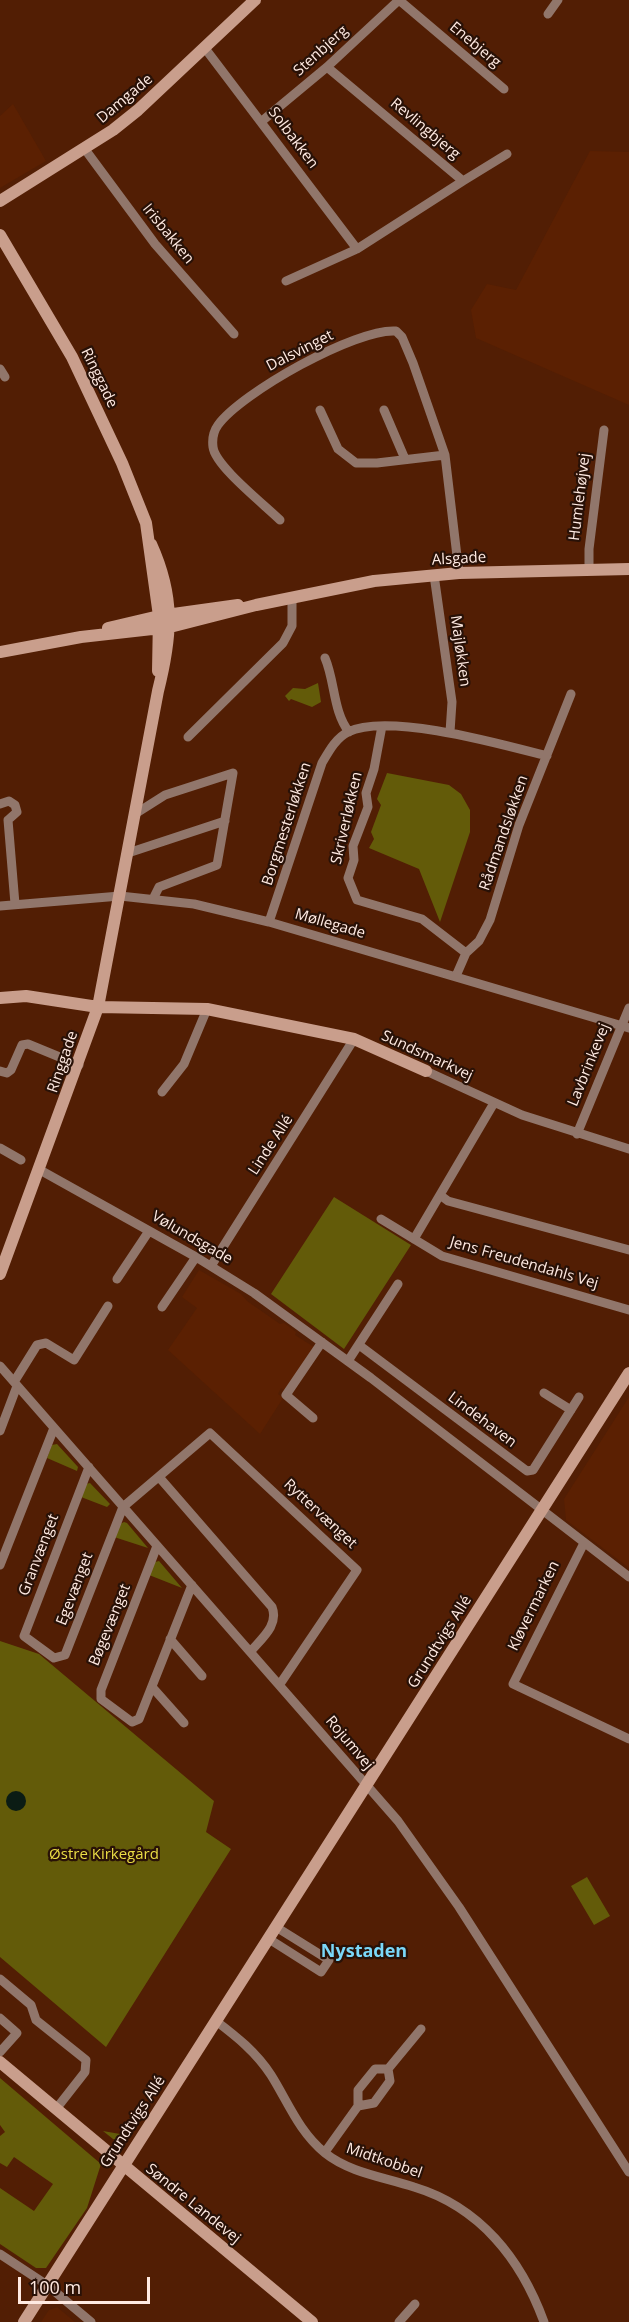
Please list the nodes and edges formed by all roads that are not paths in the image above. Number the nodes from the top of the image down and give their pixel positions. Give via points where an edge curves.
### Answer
1 (255, 0) edge
2 (399, 0) edge
3 (558, 0) edge
4 (548, 14) dead end
5 (204, 47) junction
6 (327, 68) junction
7 (504, 89) dead end
8 (262, 121) junction
9 (84, 148) junction
10 (507, 154) dead end
11 (463, 181) junction
12 (0, 201) edge
13 (0, 235) edge
14 (357, 249) junction
15 (286, 281) dead end
16 (234, 334) dead end
17 (320, 410) dead end
18 (384, 410) dead end
19 (604, 430) dead end
20 (446, 455) junction
21 (405, 459) junction
22 (280, 520) dead end
23 (589, 568) junction
24 (629, 569) edge
25 (459, 573) junction
26 (434, 575) junction
27 (292, 597) junction
28 (256, 605) junction
29 (165, 615) junction
30 (164, 628) junction
31 (81, 637) junction
32 (0, 652) edge
33 (325, 658) dead end
34 (571, 694) dead end
35 (382, 726) junction
36 (349, 732) junction
37 (450, 732) junction
38 (188, 737) dead end
39 (547, 756) junction
40 (0, 804) edge
41 (135, 814) junction
42 (4, 818) edge
43 (225, 821) junction
44 (128, 853) junction
45 (120, 896) junction
46 (153, 899) junction
47 (15, 904) junction
48 (0, 906) edge
49 (269, 922) junction
50 (466, 953) junction
51 (456, 976) junction
52 (0, 998) edge
53 (98, 1007) junction
54 (629, 1008) edge
55 (207, 1010) junction
56 (625, 1027) edge
57 (354, 1039) junction
58 (79, 1065) junction
59 (0, 1071) edge
60 (426, 1071) joint
61 (162, 1092) dead end
62 (494, 1103) junction
63 (577, 1134) junction
64 (0, 1148) edge
65 (629, 1149) edge
66 (21, 1160) dead end
67 (40, 1170) junction
68 (440, 1196) junction
69 (381, 1219) dead end
70 (149, 1231) junction
71 (414, 1239) junction
72 (629, 1250) edge
73 (196, 1257) junction
74 (211, 1266) junction
75 (0, 1274) edge
76 (117, 1279) dead end
77 (398, 1284) dead end
78 (108, 1306) dead end
79 (162, 1307) dead end
80 (629, 1310) edge
81 (322, 1342) junction
82 (359, 1345) junction
83 (348, 1361) junction
84 (0, 1366) edge
85 (629, 1373) edge
86 (16, 1384) junction
87 (544, 1393) dead end
88 (579, 1397) dead end
89 (571, 1410) junction
90 (313, 1418) dead end
91 (54, 1428) junction
92 (0, 1431) edge
93 (89, 1467) junction
94 (159, 1477) junction
95 (123, 1507) junction
96 (542, 1510) junction
97 (584, 1543) junction
98 (157, 1546) junction
99 (0, 1565) edge
100 (629, 1577) edge
101 (192, 1586) junction
102 (170, 1639) junction
103 (40, 1648) joint
104 (251, 1651) junction
105 (202, 1676) dead end
106 (280, 1684) junction
107 (152, 1686) junction
108 (184, 1723) dead end
109 (629, 1739) edge
110 (366, 1787) junction
111 (276, 1928) junction
112 (269, 1939) junction
113 (0, 1979) edge
114 (0, 2018) edge
115 (216, 2021) junction
116 (421, 2030) dead end
117 (0, 2052) edge
118 (0, 2062) edge
119 (388, 2069) junction
120 (358, 2106) junction
121 (56, 2109) junction
122 (325, 2152) junction
123 (124, 2166) junction
124 (629, 2172) edge
125 (0, 2254) edge
126 (47, 2285) junction
127 (415, 2304) dead end
128 (24, 2322) edge
129 (91, 2322) edge
130 (312, 2322) edge
131 (399, 2322) edge
132 (544, 2322) edge

1 - 5 street, Damgade
2 - 6 street, Stenbjerg
2 - 7 street, Enebjerg
3 - 4 street
5 - 8 street, Solbakken
5 - 9 street, Damgade via 138,110
6 - 8 street, Stenbjerg
6 - 11 street, Revlingbjerg
8 - 14 street, Solbakken
9 - 12 street, Damgade
9 - 16 street, Irisbakken via 155,244
10 - 11 street, Revlingbjerg
11 - 14 street
13 - 29 street, Ringgade via 72,357 122,463 163,571
14 - 15 street
17 - 21 street via 339,449 356,463
18 - 21 street
19 - 23 street, Humlehøjvej
20 - 21 street
20 - 22 street, Dalsvinget via 402,337 396,330 364,336 263,387 217,426 213,450
20 - 25 street, Dalsvinget
23 - 24 street, Alsgade
23 - 25 street, Alsgade
25 - 26 street, Alsgade
26 - 27 street, Alsgade via 374,581
26 - 37 street, Majløkken via 452,702
27 - 28 street, Alsgade
27 - 38 street via 292,626 283,643
28 - 29 street, Alsgade
28 - 30 street, Alsgade
29 - 30 street, Ringgade
29 - 31 street, Alsgade
30 - 31 street, Alsgade
30 - 41 street, Ringgade via 158,690
31 - 32 street, Alsgade
33 - 36 street via 341,722
34 - 39 street, Rådmandsløkken
35 - 36 street
35 - 37 street
35 - 50 street, Skriverløkken via 366,793 368,807 353,846 354,860 348,878 357,900 423,918
36 - 49 street, Borgmesterløkken via 337,740 322,763
37 - 39 street
39 - 50 street, Rådmandsløkken via 519,825 490,920
40 - 42 street via 9,801 17,812
41 - 43 street via 165,795 233,773
41 - 44 street, Ringgade
42 - 47 street
43 - 44 street
43 - 46 street via 217,865 159,887
44 - 45 street, Ringgade
45 - 46 street, Møllegade
45 - 47 street, Møllegade
45 - 53 street, Ringgade
46 - 49 street, Møllegade
47 - 48 street, Møllegade
49 - 51 street, Møllegade
50 - 51 street, Rådmandsløkken
51 - 56 street, Møllegade
52 - 53 street, Sundsmarkvej via 26,996
53 - 55 street, Sundsmarkvej
53 - 58 street, Ringgade
54 - 56 street, Lavbrinkevej
55 - 57 street, Sundsmarkvej
55 - 61 street via 184,1064
56 - 63 street, Lavbrinkevej
57 - 60 street, Sundsmarkvej
57 - 74 street, Linde Allé
58 - 59 street via 28,1044 22,1045 11,1070
58 - 67 street, Ringgade
60 - 62 street, Sundsmarkvej
62 - 63 street, Sundsmarkvej
62 - 68 street
63 - 65 street, Sundsmarkvej
64 - 66 street
67 - 70 street, Vølundsgade
67 - 75 street, Ringgade
68 - 71 street
68 - 72 street
69 - 71 street, Jens Freudendahls Vej
70 - 73 street, Vølundsgade
70 - 76 street
71 - 80 street, Jens Freudendahls Vej via 442,1256
73 - 74 street, Vølundsgade
73 - 79 street
74 - 81 street, Vølundsgade
77 - 82 street
78 - 86 street via 74,1360 46,1343 38,1345
81 - 83 street, Vølundsgade
81 - 90 street via 286,1395
82 - 83 street
82 - 89 street, Lindehaven via 527,1472
83 - 96 street, Vølundsgade
84 - 86 street, Rojumvej
85 - 96 street, Grundtvigs Allé
86 - 91 street, Rojumvej
86 - 92 street
87 - 89 street
88 - 89 street, Lindehaven
91 - 93 street, Rojumvej
91 - 99 street
93 - 95 street, Rojumvej
93 - 103 street, Granvænget via 24,1636
94 - 95 street, Ryttervænget
94 - 104 street via 272,1607 273,1624
94 - 106 street, Ryttervænget via 210,1433 357,1570
95 - 98 street, Rojumvej
95 - 103 street, Egevænget via 65,1655 54,1658
96 - 97 street
96 - 110 street, Grundtvigs Allé
97 - 100 street
97 - 109 street, Kløvermarken via 513,1684
98 - 101 street, Rojumvej
98 - 107 street, Bøgevænget via 100,1690 101,1699 132,1722 139,1719
101 - 102 street
101 - 104 street, Rojumvej
102 - 105 street
102 - 107 street
104 - 106 street, Rojumvej
106 - 110 street, Rojumvej
107 - 108 street
110 - 111 street, Grundtvigs Allé
110 - 124 street, Rojumvej via 427,1859
111 - 112 street, Grundtvigs Allé
111 - 112 street via 329,1960 321,1972
112 - 115 street, Grundtvigs Allé
113 - 121 street via 31,2005 36,2020 86,2060 85,2072
114 - 117 street via 17,2033
115 - 122 street, Midtkobbel via 258,2056 297,2121
115 - 123 street, Grundtvigs Allé
116 - 119 street
118 - 121 street, Søndre Landevej
119 - 120 street via 390,2081 374,2103
119 - 120 street via 375,2069 358,2090
120 - 122 street
121 - 123 street, Søndre Landevej
122 - 132 street, Midtkobbel via 364,2172 436,2196 481,2223 519,2266
123 - 126 street, Grundtvigs Allé
123 - 130 street, Søndre Landevej
125 - 126 street
126 - 128 street, Grundtvigs Allé
126 - 129 street
127 - 131 street

